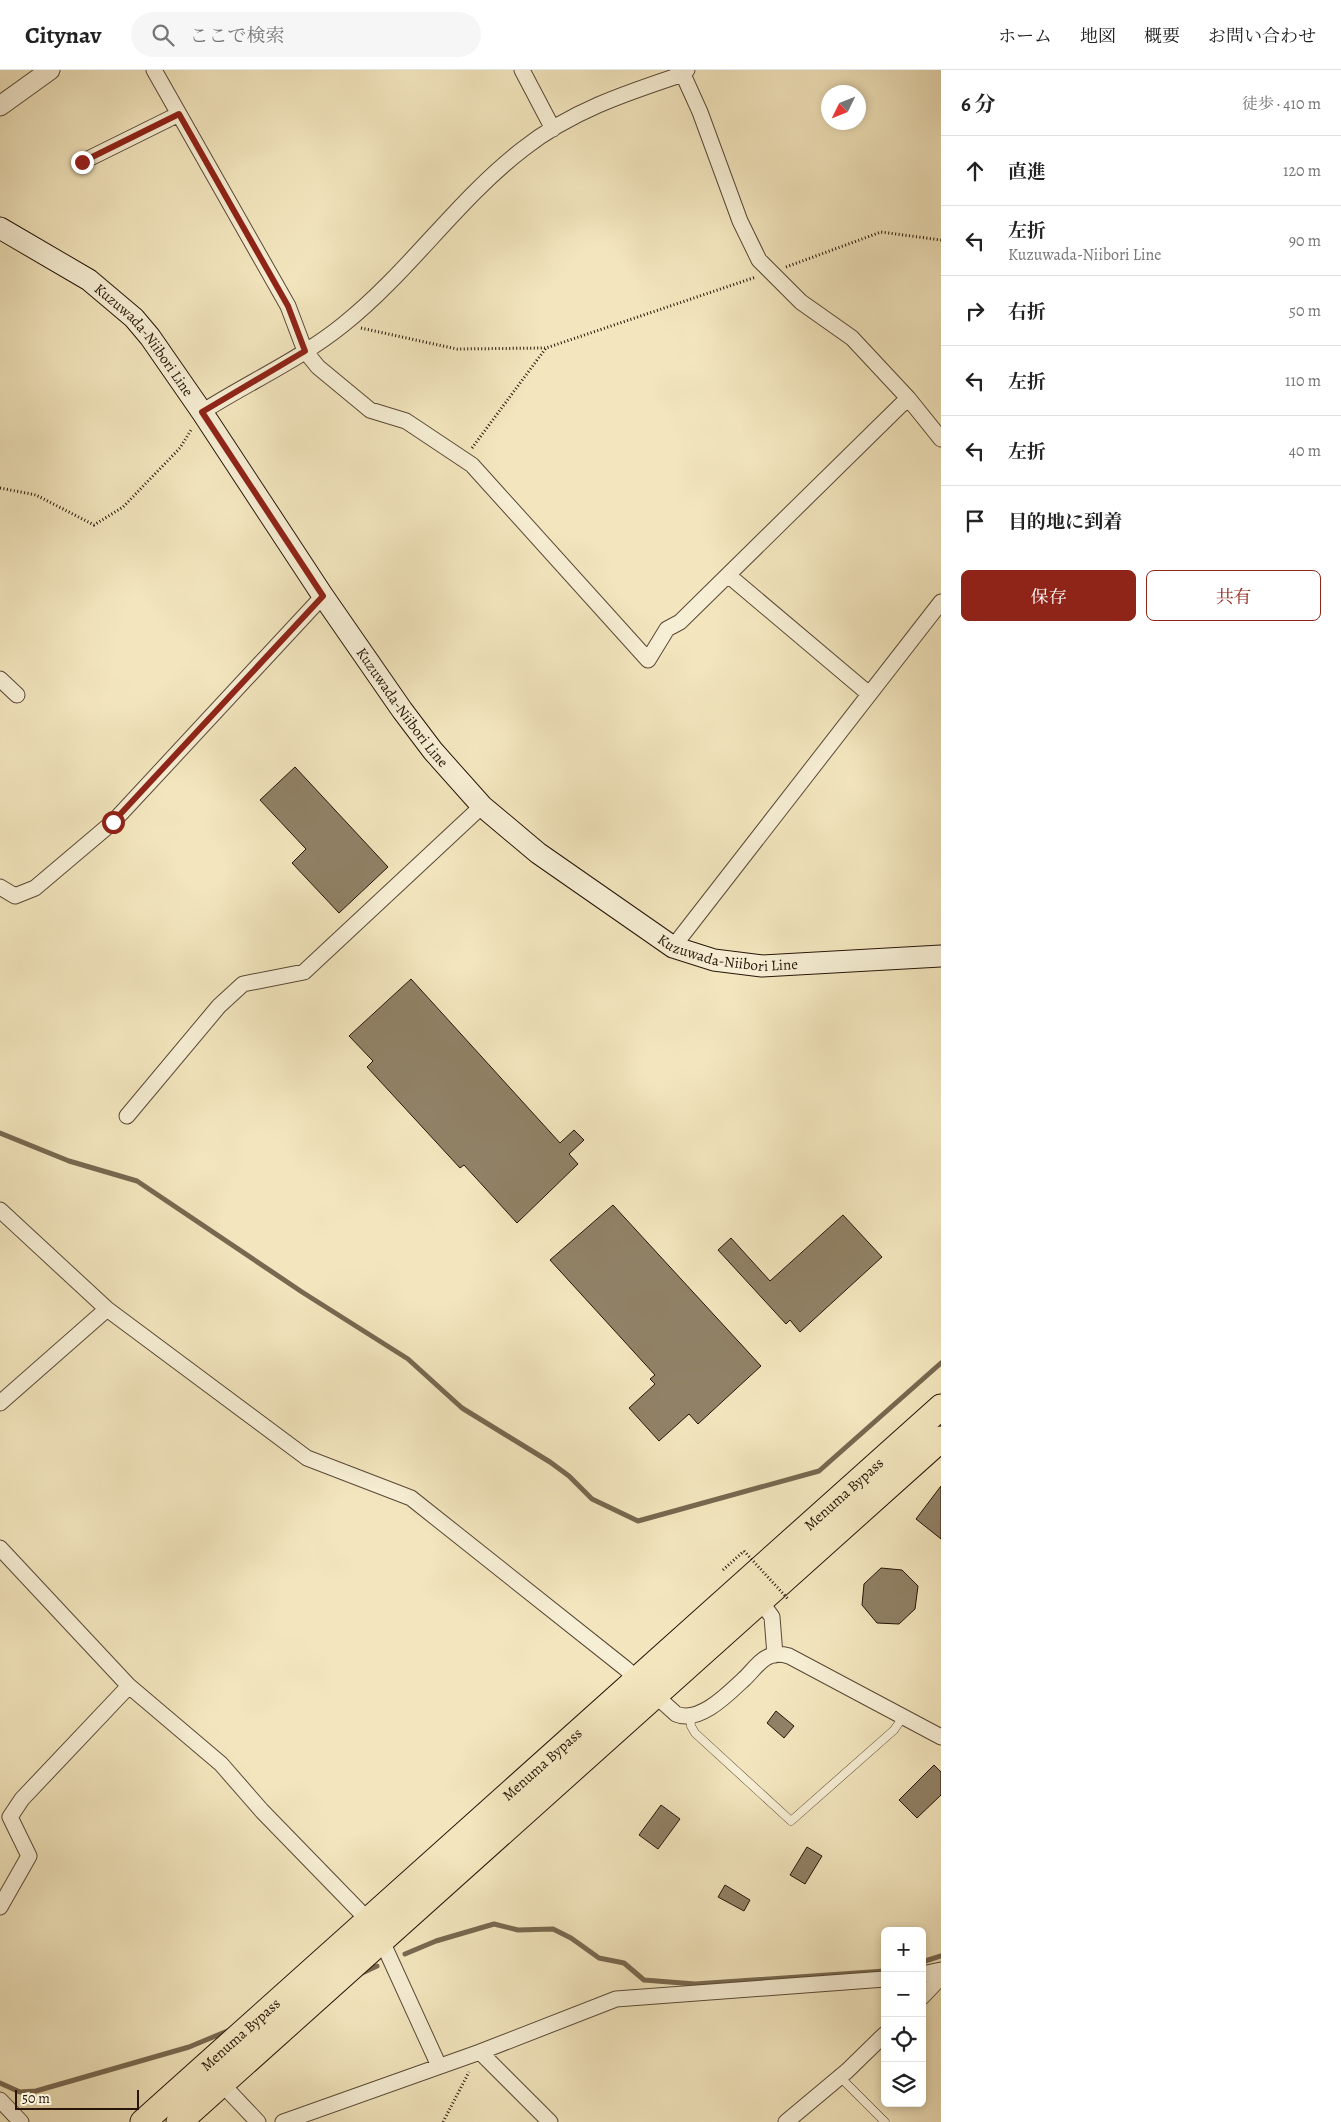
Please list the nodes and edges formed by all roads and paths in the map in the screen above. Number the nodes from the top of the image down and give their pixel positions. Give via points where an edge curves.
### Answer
1 (50, 70) edge
2 (154, 70) edge
3 (522, 70) edge
4 (684, 71) edge
5 (0, 106) edge
6 (179, 114) junction
7 (553, 129) junction
8 (82, 162) dead end
9 (0, 228) edge
10 (941, 240) edge
11 (772, 272) junction
12 (344, 325) junction
13 (546, 348) junction
14 (305, 351) junction
15 (908, 398) junction
16 (202, 412) junction
17 (941, 439) edge
18 (464, 460) junction
19 (0, 488) edge
20 (728, 575) junction
21 (323, 596) junction
22 (941, 602) edge
23 (0, 679) edge
24 (870, 694) junction
25 (17, 695) dead end
26 (482, 806) junction
27 (0, 887) edge
28 (673, 947) junction
29 (941, 956) edge
30 (127, 1116) dead end
31 (0, 1210) edge
32 (107, 1309) junction
33 (0, 1404) edge
34 (941, 1407) edge
35 (941, 1439) edge
36 (0, 1548) edge
37 (723, 1570) dead end
38 (788, 1599) dead end
39 (760, 1600) junction
40 (776, 1655) junction
41 (129, 1686) junction
42 (646, 1686) junction
43 (690, 1717) junction
44 (903, 1717) junction
45 (941, 1737) edge
46 (0, 1907) edge
47 (375, 1930) junction
48 (941, 1970) edge
49 (926, 1973) edge
50 (941, 1977) edge
51 (881, 1979) edge
52 (926, 1993) edge
53 (881, 2038) edge
54 (480, 2052) junction
55 (439, 2066) junction
56 (840, 2077) junction
57 (222, 2084) junction
58 (0, 2100) edge
59 (21, 2122) edge
60 (144, 2122) edge
61 (179, 2122) edge
62 (258, 2122) edge
63 (283, 2122) edge
64 (443, 2122) edge
65 (550, 2122) edge
66 (786, 2122) edge
67 (885, 2122) edge

1 - 5 street
2 - 6 street
3 - 7 street
4 - 7 street via 614,96
4 - 11 street via 740,221 760,260
6 - 8 street
6 - 14 street via 288,306
7 - 12 street via 522,149 474,194 383,290
9 - 16 main road, Kuzuwada-Niibori Line via 110,295 150,337
10 - 11 path via 881,232
11 - 13 path
11 - 15 street via 801,302 852,338
12 - 13 path via 458,349
12 - 14 street
13 - 18 path
14 - 16 street
14 - 18 street via 318,368 370,410 406,421
15 - 17 street
15 - 20 street
16 - 19 path via 180,448 123,507 94,525 36,495
16 - 21 main road, Kuzuwada-Niibori Line
18 - 20 street via 472,465 648,660 667,629 680,622
20 - 24 street
21 - 26 main road, Kuzuwada-Niibori Line via 433,751
21 - 27 street via 113,822 35,888 15,896
22 - 24 street
23 - 25 street
24 - 28 street
26 - 28 main road, Kuzuwada-Niibori Line via 538,854
26 - 30 street via 304,972 243,984 219,1006
28 - 29 main road, Kuzuwada-Niibori Line via 714,960 762,966
31 - 32 street
32 - 33 street
32 - 42 street via 307,1458 411,1498
34 - 42 highway, Menuma Bypass
35 - 39 highway, Menuma Bypass
36 - 41 street
37 - 38 path, bridge via 744,1551
39 - 40 street via 772,1617
39 - 42 highway, Menuma Bypass
40 - 43 street via 766,1658 727,1694
40 - 44 street via 788,1656
41 - 46 street via 22,1800 10,1817 29,1856
41 - 47 street via 221,1764
42 - 43 street via 676,1714
42 - 47 highway, Menuma Bypass
43 - 44 lane via 695,1733 791,1821 894,1730
44 - 45 street
47 - 55 street
47 - 57 highway, Menuma Bypass
47 - 60 highway, Menuma Bypass
48 - 49 street
50 - 52 street
51 - 54 street via 616,1999
53 - 56 street
54 - 55 street
54 - 64 path
54 - 65 street
55 - 63 street
56 - 66 street
56 - 67 lane
57 - 61 highway, Menuma Bypass
57 - 62 street
58 - 59 street

